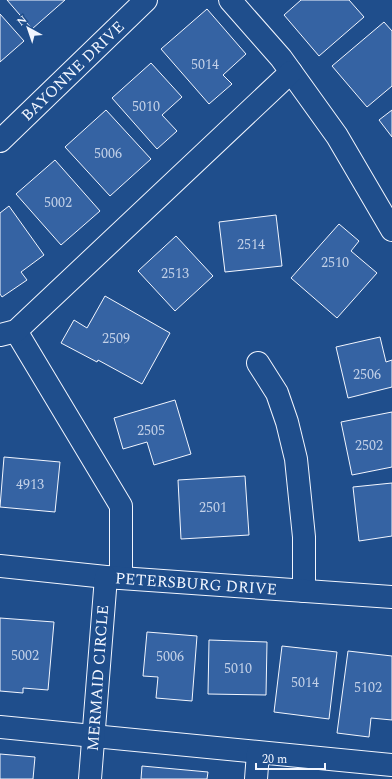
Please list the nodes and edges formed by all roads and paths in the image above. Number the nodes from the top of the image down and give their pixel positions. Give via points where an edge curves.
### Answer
1 (146, 0) edge
2 (230, 0) edge
3 (291, 72) junction
4 (0, 141) edge
5 (392, 230) edge
6 (8, 333) edge
7 (258, 363) dead end
8 (0, 566) edge
9 (113, 578) junction
10 (304, 592) junction
11 (392, 597) edge
12 (0, 727) edge
13 (94, 735) junction
14 (258, 753) junction
15 (392, 765) edge
16 (90, 779) edge
17 (256, 779) edge

1 - 4 street, BAYONNE DRIVE
2 - 3 street
3 - 5 street via 337,136
3 - 6 street
6 - 9 street, MERMAID CIRCLE via 121,506
7 - 10 street via 277,393 296,459 304,537
8 - 9 street, PETERSBURG DRIVE
9 - 10 street, PETERSBURG DRIVE
9 - 13 street, MERMAID CIRCLE
10 - 11 street, PETERSBURG DRIVE
12 - 13 street
13 - 14 street
13 - 16 street, MERMAID CIRCLE
14 - 15 street
14 - 17 street

